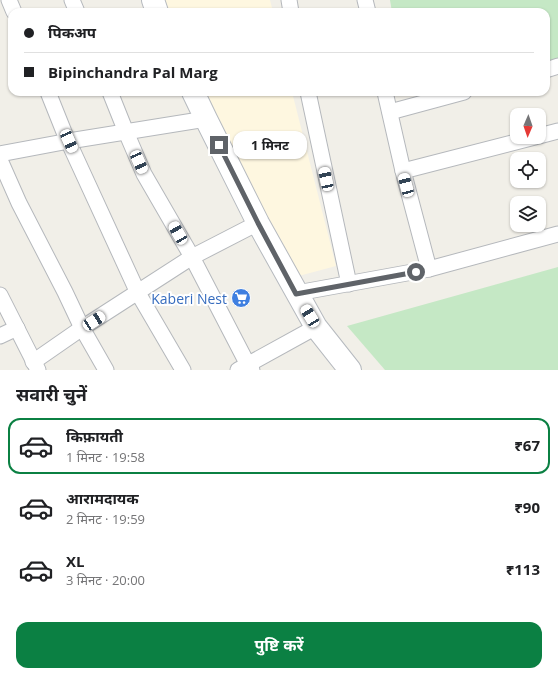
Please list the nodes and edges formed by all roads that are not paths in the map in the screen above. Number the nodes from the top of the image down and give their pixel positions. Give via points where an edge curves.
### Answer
1 (50, 96) edge
2 (112, 96) edge
3 (195, 96) edge
4 (309, 96) edge
5 (386, 96) edge
6 (449, 96) edge
7 (390, 112) junction
8 (206, 119) junction
9 (558, 131) edge
10 (126, 132) junction
11 (546, 134) edge
12 (69, 141) junction
13 (510, 144) edge
14 (0, 154) edge
15 (0, 160) edge
16 (403, 171) junction
17 (258, 223) junction
18 (558, 234) edge
19 (192, 258) junction
20 (429, 269) junction
21 (348, 284) junction
22 (138, 292) junction
23 (296, 294) junction
24 (0, 295) edge
25 (316, 327) junction
26 (17, 328) junction
27 (82, 328) junction
28 (0, 336) edge
29 (36, 366) edge
30 (246, 368) edge
31 (106, 370) edge
32 (183, 370) edge
33 (350, 370) edge

1 - 12 street
2 - 10 street
3 - 8 street
4 - 21 street
5 - 7 street
6 - 7 street
7 - 16 street
8 - 10 street
8 - 17 street
9 - 11 street
10 - 12 street
10 - 19 street via 144,174
12 - 14 street
12 - 22 street
13 - 16 street
15 - 27 street
16 - 20 street
17 - 19 street
17 - 23 street
18 - 20 street
19 - 22 street
19 - 30 street
20 - 21 street
21 - 23 street
22 - 27 street
22 - 32 street
23 - 25 street
24 - 26 street
25 - 30 street
25 - 33 street
26 - 28 street
26 - 29 street
27 - 29 street
27 - 31 street

